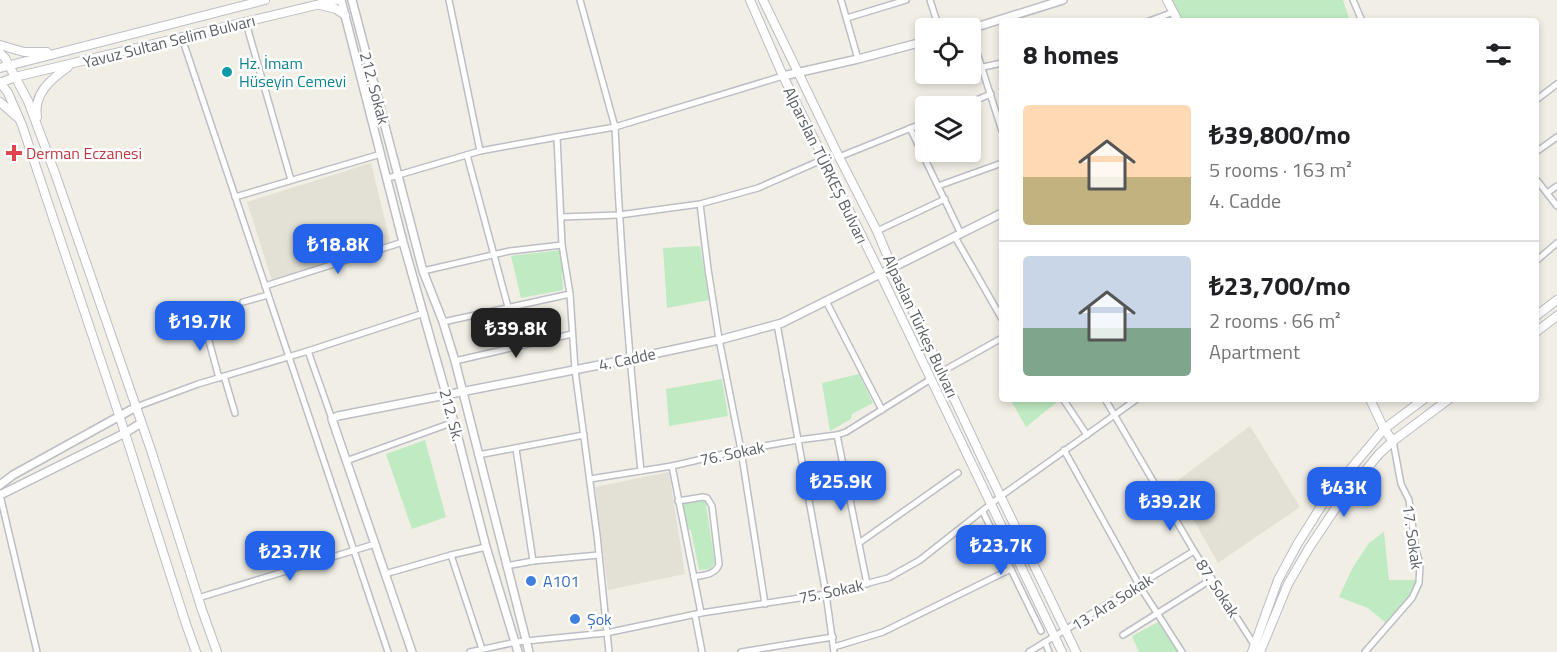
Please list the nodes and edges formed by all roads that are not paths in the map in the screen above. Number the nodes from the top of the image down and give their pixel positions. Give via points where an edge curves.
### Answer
1 (265, 0) edge
2 (339, 0) edge
3 (352, 0) edge
4 (449, 0) edge
5 (580, 0) edge
6 (750, 0) edge
7 (763, 0) edge
8 (841, 0) edge
9 (906, 0) edge
10 (930, 0) edge
11 (1063, 0) edge
12 (1167, 0) edge
13 (1353, 0) edge
14 (241, 3) edge
15 (1040, 3) edge
16 (319, 5) junction
17 (1174, 12) junction
18 (345, 15) junction
19 (847, 18) junction
20 (936, 18) edge
21 (1001, 18) edge
22 (1157, 18) edge
23 (1177, 18) edge
24 (1361, 18) edge
25 (999, 19) edge
26 (178, 22) junction
27 (246, 23) junction
28 (981, 26) edge
29 (182, 38) junction
30 (915, 44) edge
31 (0, 45) edge
32 (67, 51) junction
33 (0, 53) edge
34 (858, 59) junction
35 (981, 61) edge
36 (72, 64) junction
37 (999, 64) edge
38 (9, 65) junction
39 (983, 67) junction
40 (0, 68) edge
41 (799, 74) junction
42 (783, 76) junction
43 (15, 77) junction
44 (0, 82) edge
45 (1557, 84) edge
46 (991, 94) junction
47 (981, 98) edge
48 (1539, 98) edge
49 (0, 102) edge
50 (19, 118) junction
51 (999, 121) edge
52 (915, 126) edge
53 (615, 127) junction
54 (910, 128) junction
55 (39, 130) junction
56 (557, 137) junction
57 (1557, 137) edge
58 (1539, 150) edge
59 (480, 151) junction
60 (381, 154) junction
61 (467, 155) junction
62 (839, 157) junction
63 (824, 159) junction
64 (999, 164) edge
65 (398, 175) junction
66 (388, 178) junction
67 (291, 180) junction
68 (1539, 183) edge
69 (939, 186) junction
70 (1557, 186) edge
71 (1547, 193) junction
72 (235, 197) junction
73 (945, 199) junction
74 (700, 204) junction
75 (1557, 207) edge
76 (619, 215) junction
77 (561, 217) junction
78 (999, 217) edge
79 (877, 231) junction
80 (958, 235) junction
81 (403, 242) junction
82 (1557, 243) edge
83 (562, 245) junction
84 (494, 255) junction
85 (1539, 258) edge
86 (892, 267) junction
87 (423, 271) junction
88 (880, 273) junction
89 (265, 286) junction
90 (570, 294) junction
91 (268, 295) junction
92 (1557, 300) edge
93 (826, 301) junction
94 (243, 303) dead end
95 (508, 308) junction
96 (424, 313) junction
97 (999, 313) edge
98 (1539, 314) edge
99 (1557, 316) edge
100 (203, 319) dead end
101 (443, 322) junction
102 (777, 324) junction
103 (1539, 327) edge
104 (572, 334) junction
105 (719, 339) junction
106 (999, 341) edge
107 (308, 351) junction
108 (289, 356) junction
109 (630, 359) junction
110 (454, 361) junction
111 (574, 370) junction
112 (943, 371) junction
113 (222, 377) junction
114 (931, 379) junction
115 (463, 392) junction
116 (447, 395) junction
117 (1065, 402) edge
118 (1107, 402) edge
119 (1133, 402) edge
120 (1371, 402) edge
121 (1420, 402) edge
122 (1445, 402) edge
123 (136, 407) junction
124 (882, 410) junction
125 (235, 413) dead end
126 (1115, 415) junction
127 (119, 416) junction
128 (332, 418) junction
129 (454, 422) junction
130 (141, 423) junction
131 (1384, 429) junction
132 (125, 433) junction
133 (584, 435) junction
134 (837, 435) junction
135 (1087, 435) junction
136 (798, 440) junction
137 (1393, 441) junction
138 (516, 449) junction
139 (741, 450) junction
140 (1065, 450) junction
141 (478, 455) junction
142 (346, 461) junction
143 (672, 466) junction
144 (641, 471) junction
145 (958, 473) dead end
146 (590, 479) junction
147 (0, 485) edge
148 (0, 495) edge
149 (1001, 496) junction
150 (678, 501) junction
151 (991, 505) junction
152 (982, 512) junction
153 (859, 543) junction
154 (375, 544) junction
155 (486, 547) junction
156 (354, 550) junction
157 (1194, 551) junction
158 (451, 555) junction
159 (599, 555) junction
160 (533, 561) junction
161 (506, 566) junction
162 (1011, 569) junction
163 (385, 574) junction
164 (694, 577) junction
165 (1212, 579) junction
166 (867, 584) junction
167 (1139, 585) junction
168 (826, 594) junction
169 (198, 597) junction
170 (765, 604) junction
171 (698, 614) junction
172 (1157, 614) junction
173 (1066, 630) junction
174 (1041, 631) dead end
175 (606, 633) junction
176 (1123, 635) dead end
177 (1055, 636) junction
178 (833, 638) junction
179 (526, 641) junction
180 (516, 642) junction
181 (1045, 642) junction
182 (791, 643) junction
183 (482, 649) junction
184 (834, 649) edge
185 (1256, 650) edge
186 (37, 652) edge
187 (196, 652) edge
188 (217, 652) edge
189 (388, 652) edge
190 (412, 652) edge
191 (470, 652) edge
192 (518, 652) edge
193 (529, 652) edge
194 (609, 652) edge
195 (702, 652) edge
196 (741, 652) edge
197 (792, 652) edge
198 (1029, 652) edge
199 (1049, 652) edge
200 (1062, 652) edge
201 (1076, 652) edge
202 (1182, 652) edge
203 (1365, 652) edge

1 - 14 main road, Yavuz Sultan Selim Bulvarı
2 - 16 main road, Yavuz Sultan Selim Bulvarı
2 - 18 street, 212. Sk.
3 - 65 street, 212. Sokak
4 - 59 street
5 - 53 street
6 - 42 main road, Alparslan TÜRKEŞ Bulvarı
7 - 41 main road, Alpaslan Türkeş Bulvarı
8 - 19 street
9 - 19 street
10 - 20 street
11 - 15 street
12 - 17 main road
13 - 24 street
14 - 26 main road, Yavuz Sultan Selim Bulvarı
15 - 21 street
16 - 18 main road
16 - 27 main road, Yavuz Sultan Selim Bulvarı
17 - 22 street
17 - 23 main road
18 - 60 street, 212. Sk.
19 - 34 street
25 - 28 street
26 - 29 main road
26 - 32 main road, Yavuz Sultan Selim Bulvarı
27 - 29 main road, Yavuz Sultan Selim Bulvarı
27 - 67 street
29 - 36 main road, Yavuz Sultan Selim Bulvarı
29 - 72 street
30 - 34 street
31 - 32 main road via 24,52
32 - 38 main road, Yavuz Sultan Selim Bulvarı
33 - 38 main road
34 - 41 street
35 - 39 street
36 - 43 main road, Yavuz Sultan Selim Bulvarı
36 - 55 main road via 47,84 38,100
37 - 39 street
38 - 40 main road, Yavuz Sultan Selim Bulvarı
38 - 43 main road
39 - 46 street
41 - 42 street
41 - 62 main road, Alpaslan Türkeş Bulvarı
42 - 53 street
42 - 63 main road, Alparslan TÜRKEŞ Bulvarı
43 - 44 main road, Yavuz Sultan Selim Bulvarı
43 - 55 main road
44 - 50 main road
45 - 48 street
46 - 47 street
46 - 51 street
49 - 50 main road
50 - 127 main road
52 - 54 street
53 - 56 street
53 - 76 street
54 - 62 street
54 - 69 street
55 - 123 main road
56 - 59 street
56 - 77 street
57 - 58 street
59 - 61 street
60 - 66 street, 212. Sk.
60 - 67 street
61 - 65 street
61 - 84 street
62 - 79 main road, Alpaslan Türkeş Bulvarı
63 - 74 street via 758,188
63 - 88 main road, Alparslan TÜRKEŞ Bulvarı
64 - 69 street
65 - 66 street
65 - 87 street, 212. Sokak
66 - 81 street, 212. Sk.
67 - 72 street
68 - 71 street
69 - 73 street
70 - 71 street
71 - 75 street
72 - 89 street
73 - 79 street
73 - 80 street
74 - 76 street
74 - 105 street
76 - 77 street
76 - 109 street
77 - 83 street
78 - 80 street, 4. Cadde
79 - 86 main road, Alpaslan Türkeş Bulvarı
80 - 86 street, 4. Cadde
80 - 97 street
81 - 89 street
81 - 96 street, 212. Sk.
82 - 85 street
83 - 84 street
83 - 90 street
84 - 87 street
84 - 95 street
86 - 88 street, 4. Cadde
86 - 112 main road, Alpaslan Türkeş Bulvarı
87 - 101 street, 212. Sokak
88 - 93 street, 4. Cadde
88 - 114 main road, Alparslan TÜRKEŞ Bulvarı
89 - 91 street
90 - 95 street
90 - 104 street
91 - 94 street
91 - 108 street
92 - 98 main road
93 - 102 street, 4. Cadde
93 - 124 street
95 - 101 street
96 - 107 street
96 - 116 street, 212. Sk.
99 - 103 main road
100 - 113 street
101 - 110 street, 212. Sokak
102 - 105 street, 4. Cadde
102 - 136 street
104 - 110 street
104 - 111 street
105 - 109 street, 4. Cadde
105 - 139 street
106 - 112 street
107 - 108 street
107 - 128 street
108 - 113 street
108 - 156 street
109 - 111 street, 4. Cadde
109 - 144 street
110 - 115 street, 212. Sokak
111 - 115 street, 4. Cadde
111 - 133 street
112 - 149 main road, Alpaslan Türkeş Bulvarı
113 - 123 street
113 - 125 street
114 - 124 street, 76. Sokak
114 - 151 main road, Alparslan TÜRKEŞ Bulvarı
115 - 116 street, 4. Cadde
115 - 141 street, 212. Sokak
116 - 128 street, 4. Cadde
116 - 129 street, 212. Sk.
117 - 135 street
118 - 126 street, 87. Sokak
119 - 126 street, 75. Sokak
120 - 131 main road
121 - 131 main road
122 - 137 main road
123 - 127 street
123 - 130 main road
124 - 134 street, 76. Sokak
126 - 135 street, 75. Sokak
126 - 157 street, 87. Sokak
127 - 132 main road
127 - 147 street
128 - 142 street
129 - 142 street
129 - 155 street, 212. Sk.
130 - 132 street
130 - 169 main road
131 - 137 main road
131 - 185 main road via 1327,497 1298,543 1278,580
132 - 148 street
132 - 187 main road
133 - 138 street
133 - 146 street
134 - 136 street, 76. Sokak
134 - 153 street
135 - 140 street, 75. Sokak
136 - 139 street, 76. Sokak
136 - 168 street
137 - 185 main road via 1339,503 1309,548
137 - 203 street, 17. Sokak via 1401,484 1409,500 1420,564 1419,583 1412,598
138 - 141 street
138 - 160 street
139 - 143 street, 76. Sokak
139 - 170 street
140 - 149 street, 75. Sokak
140 - 167 street
141 - 161 street, 212. Sokak
142 - 154 street
143 - 144 street, 76. Sokak
143 - 150 street
144 - 146 street, 76. Sokak
145 - 153 street
146 - 159 street
148 - 186 street
149 - 151 street, 75. Sokak
149 - 173 main road, Alpaslan Türkeş Bulvarı
150 - 164 street
150 - 164 street via 703,497 712,506 719,564 717,570
151 - 152 street, 75. Sokak
151 - 177 main road, Alparslan TÜRKEŞ Bulvarı
152 - 162 street
152 - 166 street, 75. Sokak via 920,560 888,578
153 - 166 street
154 - 156 street
154 - 163 street
155 - 158 street
155 - 180 street, 212. Sk.
156 - 169 street
156 - 189 street
157 - 165 street, 87. Sokak
157 - 167 street, 13. Ara Sokak
158 - 163 street
158 - 183 street
159 - 160 street
159 - 175 street
160 - 161 street
161 - 179 street, 212. Sokak
162 - 174 street
162 - 184 street via 883,632
163 - 190 street
164 - 171 street
165 - 172 street
165 - 185 street, 87. Sokak
166 - 168 street, 75. Sokak
167 - 172 street
167 - 173 street, 13. Ara Sokak
168 - 170 street, 75. Sokak
168 - 178 street
169 - 188 main road
170 - 171 street, 75. Sokak
171 - 175 street, 75. Sokak
171 - 195 street
172 - 176 street
172 - 202 street
173 - 177 street, 13. Ara Sokak
173 - 201 main road, Alpaslan Türkeş Bulvarı
175 - 179 street, 75. Sokak
175 - 194 street
177 - 181 street, 13. Ara Sokak
177 - 200 main road, Alparslan TÜRKEŞ Bulvarı
178 - 182 street
178 - 184 street
179 - 180 street, 75. Sokak
179 - 193 street, 212. Sokak
180 - 183 street, 75. Sokak
180 - 192 street, 212. Sk.
181 - 198 street, 13. Ara Sokak
181 - 199 street
182 - 196 street
182 - 197 street
183 - 191 street, 75. Sokak

